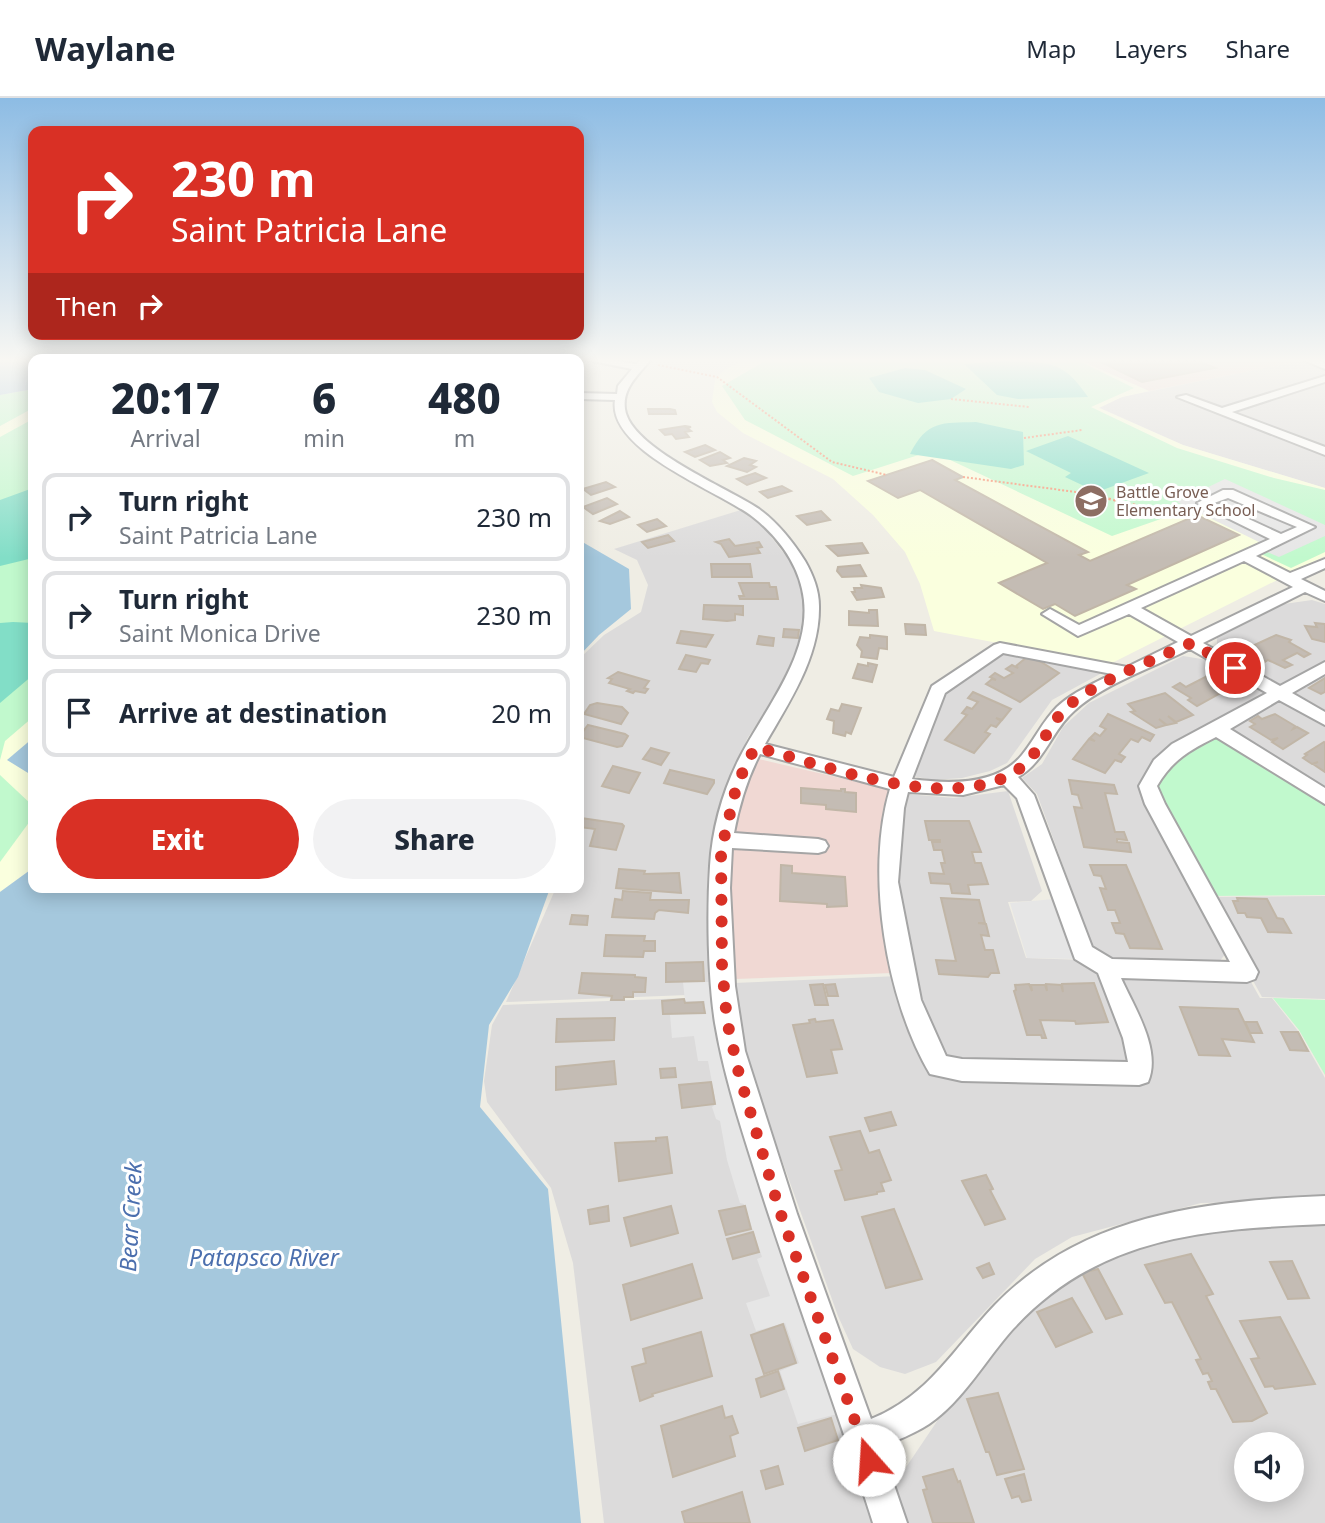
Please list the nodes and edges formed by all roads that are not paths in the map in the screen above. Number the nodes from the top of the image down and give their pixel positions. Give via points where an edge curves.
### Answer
1 (627, 426) edge
2 (1258, 426) edge
3 (1325, 451) edge
4 (1280, 539) junction
5 (1245, 556) junction
6 (1325, 563) edge
7 (1297, 583) junction
8 (1325, 597) edge
9 (1128, 607) junction
10 (1050, 614) dead end
11 (1191, 643) junction
12 (1325, 667) edge
13 (1128, 672) junction
14 (1279, 693) junction
15 (1325, 719) edge
16 (1217, 729) junction
17 (755, 747) junction
18 (1006, 776) junction
19 (901, 784) junction
20 (1325, 797) edge
21 (724, 840) junction
22 (818, 846) dead end
23 (1109, 968) junction
24 (1325, 1210) edge
25 (862, 1439) junction
26 (890, 1523) edge

1 - 17 street via 643,446 757,514 792,552 811,592 807,647
2 - 3 street
4 - 4 street via 1308,527 1232,493 1203,503
4 - 5 street
5 - 7 street
5 - 9 street
6 - 7 street
7 - 8 street
7 - 11 street
9 - 10 street via 1077,631
9 - 11 street
11 - 13 street
11 - 14 street
12 - 14 street
13 - 18 street via 1068,706 1032,756
13 - 19 street via 1000,648 938,690
14 - 15 street
14 - 16 street
16 - 20 street
16 - 23 street via 1178,748 1160,764 1148,786 1247,972
17 - 19 street
17 - 21 street via 737,784
18 - 19 street via 967,788
18 - 23 street via 1025,795 1083,953
19 - 23 street via 894,808 888,882 909,1000 939,1066 1139,1074 1138,1048
21 - 22 street
21 - 25 street via 722,965 727,1021 739,1074 780,1212
24 - 25 street via 1210,1215 1110,1241 1028,1293 941,1392 913,1417
25 - 26 street

